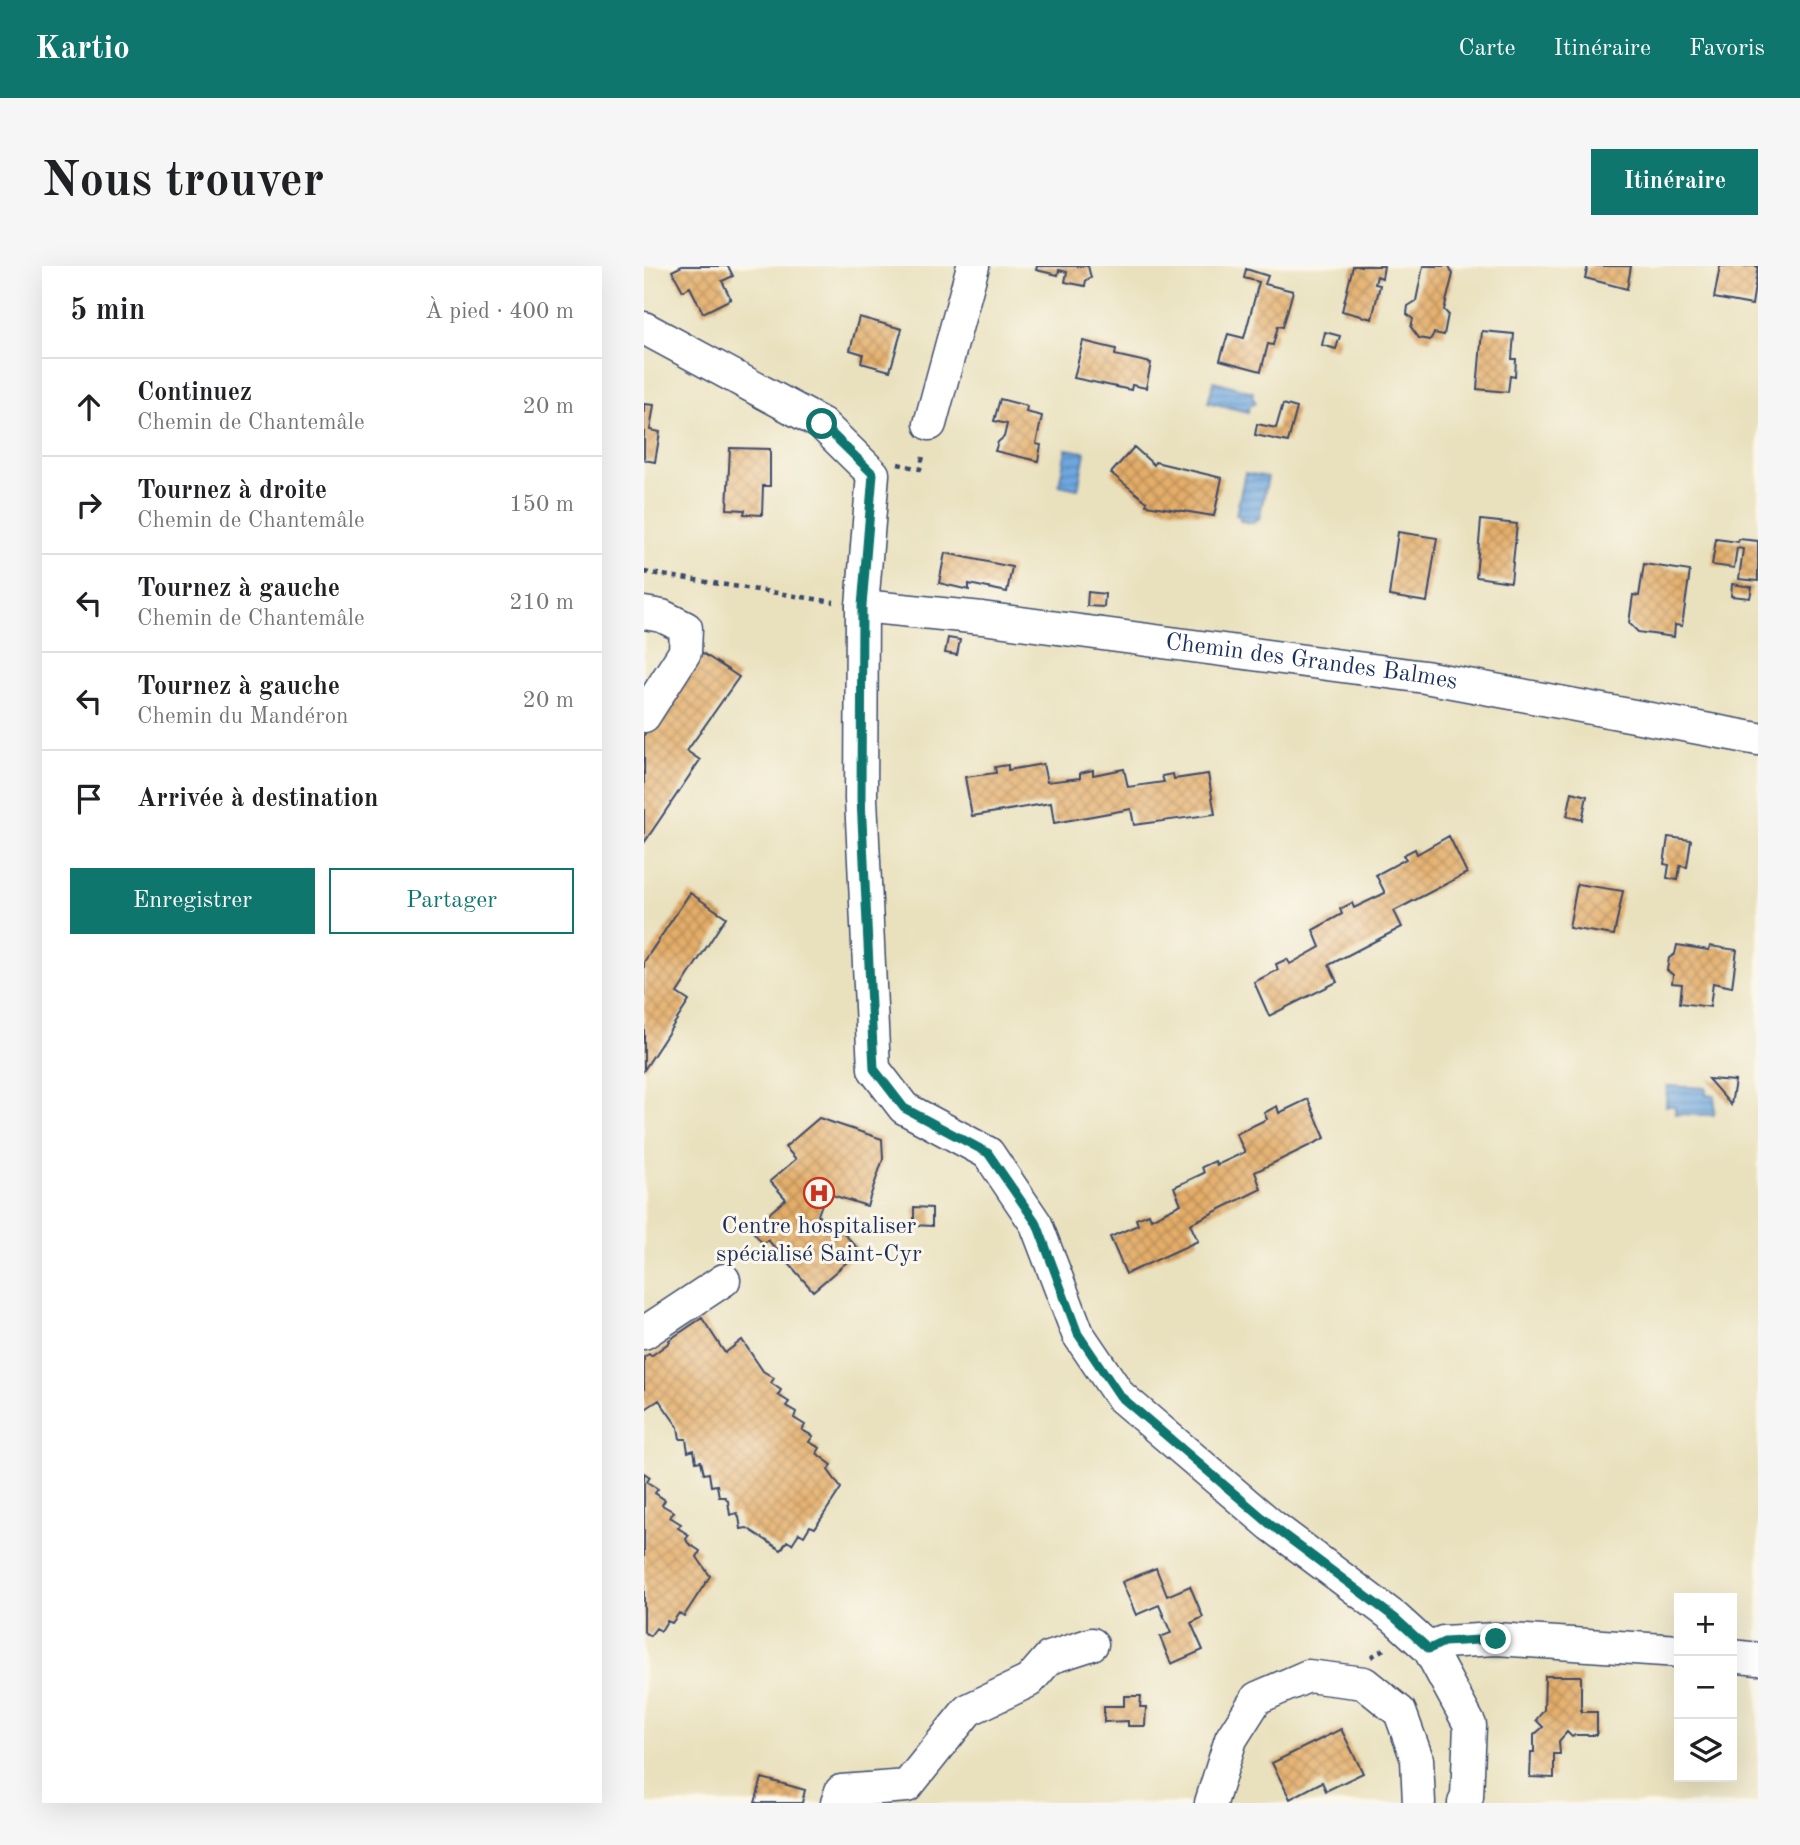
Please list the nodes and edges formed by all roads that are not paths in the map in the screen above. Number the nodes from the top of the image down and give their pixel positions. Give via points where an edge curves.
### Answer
1 (972, 266) edge
2 (644, 328) edge
3 (930, 424) road end
4 (862, 606) junction
5 (644, 613) edge
6 (644, 716) edge
7 (1758, 739) edge
8 (723, 1280) dead end
9 (644, 1333) edge
10 (1092, 1643) dead end
11 (1429, 1649) junction
12 (1674, 1651) edge
13 (1737, 1657) edge
14 (1758, 1659) edge
15 (837, 1803) edge
16 (1212, 1803) edge
17 (1419, 1803) edge
18 (1464, 1803) edge

1 - 3 street
2 - 4 street via 822,424 873,474
4 - 7 street, Chemin des Grandes Balmes via 1425,677
4 - 11 street via 861,799 874,1069 904,1108 988,1153 1037,1224 1078,1334 1120,1396 1271,1525
5 - 6 street via 662,615 686,628 685,652
8 - 9 street
10 - 15 street via 1049,1658 1029,1681 968,1710 907,1786 841,1791
11 - 12 street via 1444,1642 1496,1639
11 - 18 street via 1470,1725
13 - 14 street
16 - 17 street via 1231,1739 1257,1698 1308,1676 1364,1683 1400,1712 1417,1759

